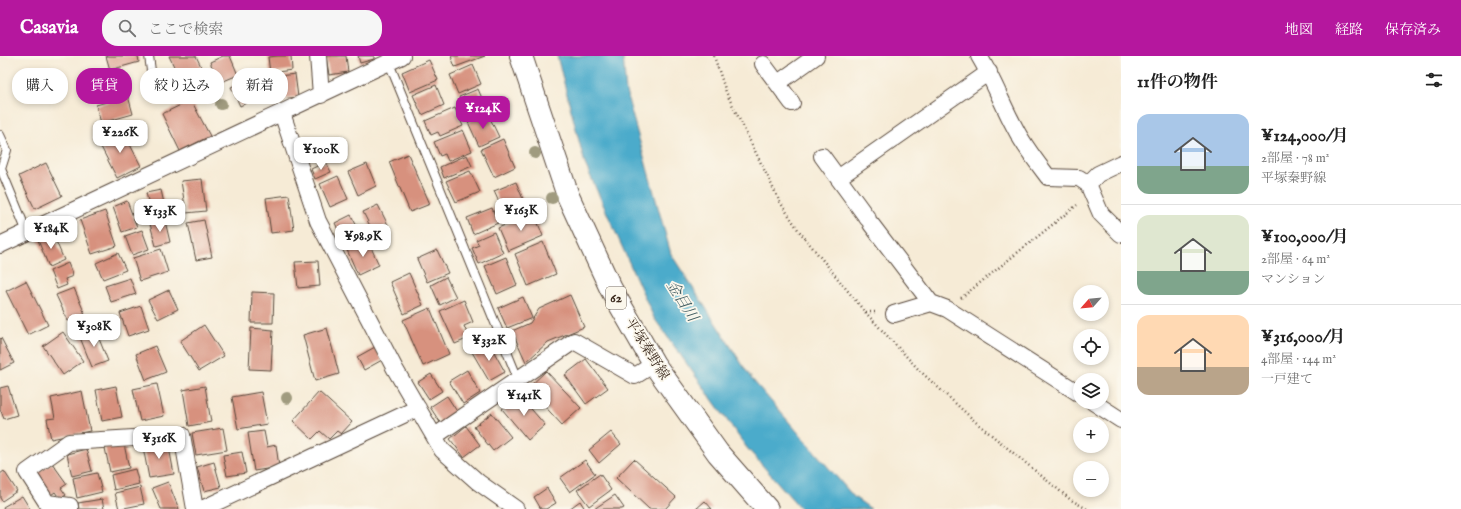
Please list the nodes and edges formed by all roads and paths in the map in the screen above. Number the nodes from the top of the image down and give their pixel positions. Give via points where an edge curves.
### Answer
1 (149, 56) edge
2 (318, 56) edge
3 (521, 56) edge
4 (714, 56) edge
5 (816, 56) edge
6 (979, 56) edge
7 (395, 59) edge
8 (763, 64) dead end
9 (151, 68) edge
10 (989, 72) junction
11 (778, 83) junction
12 (321, 95) junction
13 (792, 103) dead end
14 (282, 113) junction
15 (0, 135) edge
16 (822, 156) dead end
17 (1121, 163) edge
18 (838, 178) junction
19 (1090, 189) junction
20 (27, 232) junction
21 (1121, 234) edge
22 (0, 245) edge
23 (931, 304) junction
24 (947, 310) junction
25 (894, 314) dead end
26 (654, 364) junction
27 (518, 379) junction
28 (1073, 390) edge
29 (418, 408) junction
30 (1104, 409) edge
31 (1121, 420) edge
32 (435, 436) junction
33 (70, 509) edge
34 (195, 509) edge
35 (202, 509) edge
36 (516, 509) edge
37 (767, 509) edge
38 (1087, 509) edge

1 - 9 lane
2 - 12 street
3 - 26 main road, 平塚秦野線 / 62 via 568,196 611,289
4 - 38 path via 726,92 780,202 804,237 865,312 919,370 978,424 1071,500
5 - 11 street
6 - 10 street
7 - 12 street
7 - 27 lane
8 - 11 street
10 - 18 street
10 - 19 street via 1014,128 1048,177 1079,178
11 - 13 street
12 - 14 street
14 - 20 street
14 - 29 street via 318,221
15 - 20 lane via 7,150 1,169
16 - 18 street
17 - 19 street via 1098,174
18 - 23 street
19 - 21 street via 1101,214
19 - 24 path
20 - 22 street
23 - 24 street
23 - 25 street
24 - 28 street
26 - 27 street via 635,376 574,341
26 - 37 main road, 平塚秦野線 / 62 via 718,453
27 - 32 street
29 - 32 street
29 - 35 street
30 - 31 street
32 - 36 street via 442,450 478,482
33 - 34 street via 70,506 47,503 27,472 69,442 182,435

